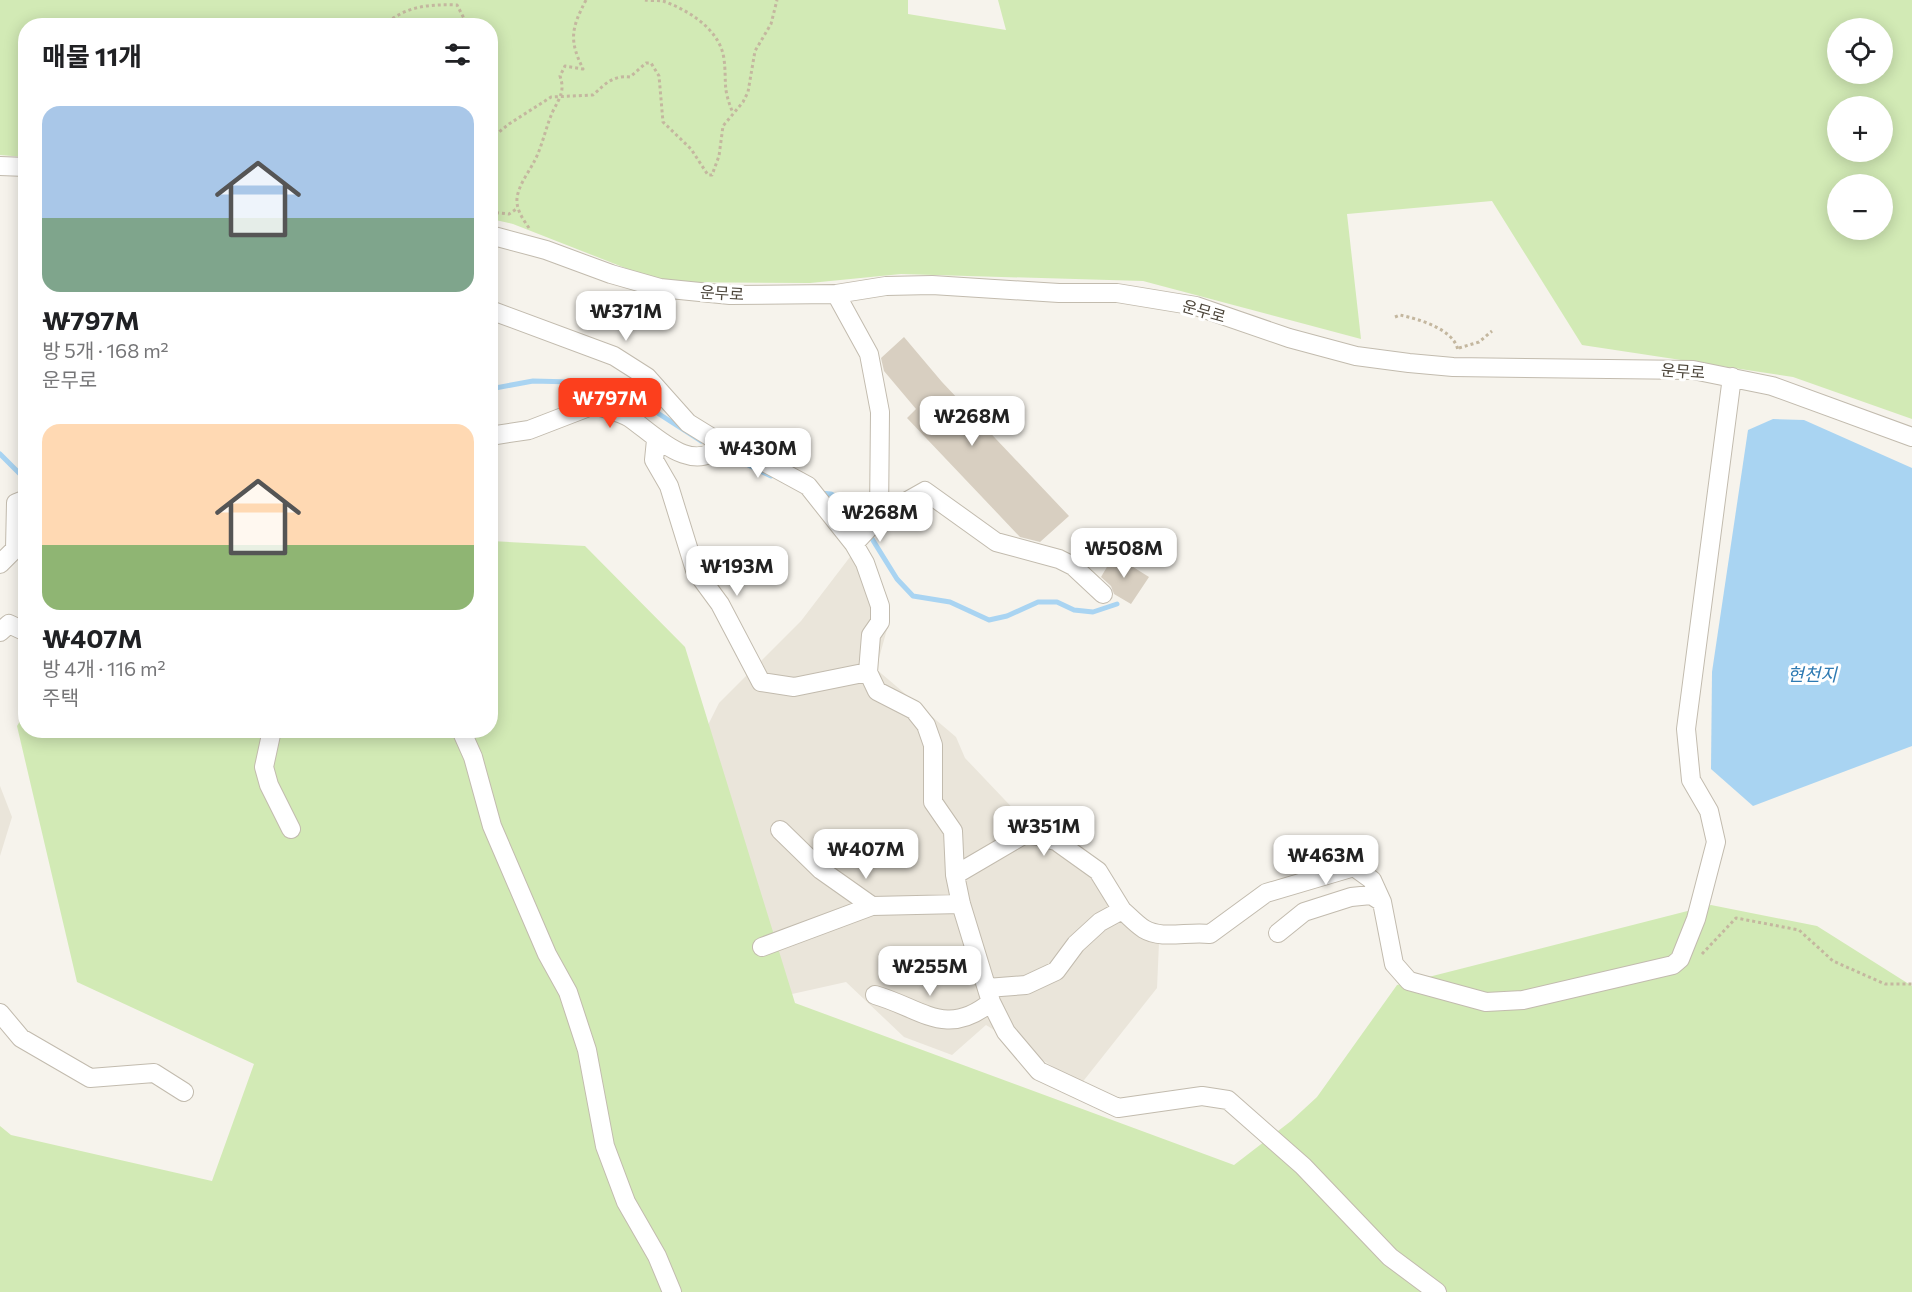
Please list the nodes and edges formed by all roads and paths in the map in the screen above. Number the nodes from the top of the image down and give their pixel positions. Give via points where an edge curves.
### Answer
1 (455, 0) edge
2 (586, 0) edge
3 (645, 0) edge
4 (777, 0) edge
5 (457, 5) junction
6 (392, 18) edge
7 (464, 18) edge
8 (562, 98) junction
9 (734, 112) junction
10 (498, 133) edge
11 (0, 165) edge
12 (18, 166) edge
13 (518, 208) junction
14 (498, 213) edge
15 (498, 237) edge
16 (546, 250) junction
17 (836, 294) junction
18 (498, 313) edge
19 (1395, 317) dead end
20 (1492, 331) dead end
21 (1459, 348) junction
22 (1453, 367) junction
23 (1732, 377) junction
24 (498, 435) edge
25 (1912, 437) edge
26 (656, 440) junction
27 (717, 448) junction
28 (18, 502) edge
29 (879, 518) junction
30 (854, 544) junction
31 (0, 564) edge
32 (1103, 594) dead end
33 (18, 628) edge
34 (0, 632) edge
35 (868, 672) junction
36 (270, 738) edge
37 (465, 738) edge
38 (291, 829) dead end
39 (780, 830) dead end
40 (956, 875) junction
41 (1382, 902) junction
42 (961, 904) junction
43 (872, 906) junction
44 (1122, 910) junction
45 (1278, 933) dead end
46 (762, 946) dead end
47 (1673, 965) junction
48 (1912, 984) edge
49 (875, 995) dead end
50 (989, 995) junction
51 (0, 1013) edge
52 (184, 1092) dead end
53 (672, 1292) edge
54 (1437, 1292) edge

1 - 5 path
2 - 8 path via 573,26 574,50 584,69 565,66 560,76 564,86
3 - 9 path via 661,0 688,11 712,34 724,58 724,89
4 - 9 path via 771,24 756,51 748,92
5 - 6 path via 432,4
5 - 7 path
8 - 9 path via 592,95 607,81 630,77 651,63 659,76 663,122 691,149 708,175 712,175 719,156 723,126
8 - 10 path via 551,97
8 - 13 path via 522,183
11 - 12 street
13 - 14 path via 509,214
13 - 16 path
15 - 16 street, 운무로
16 - 17 street, 운무로 via 660,288 730,295
17 - 22 street, 운무로 via 886,286 932,285 1117,293 1196,306 1356,356
17 - 29 street via 868,354 880,412
18 - 27 street via 614,356 647,377 688,423
19 - 21 path via 1434,325
20 - 21 path via 1479,342
21 - 22 path
22 - 23 street, 운무로 via 1692,370
23 - 25 street, 운무로 via 1772,386
23 - 47 street via 1686,729 1691,780 1709,812 1716,842 1695,919 1680,958
24 - 26 street via 529,430 594,405 628,417
26 - 27 street via 694,457 704,458
26 - 35 street via 654,460 669,486 695,570 720,604 761,682 794,687
27 - 30 street via 753,456 808,486
28 - 31 street via 15,549
29 - 30 street
29 - 32 street via 925,491 996,543 1059,559 1073,566
30 - 35 street via 880,606 880,622 871,635
33 - 34 street via 9,624
35 - 40 street via 877,691 915,710 926,725 933,745 933,802 953,831
36 - 38 street via 264,768
37 - 53 street via 492,826 547,954 568,992 587,1050 605,1146 626,1202 657,1256
39 - 43 street via 821,870
40 - 42 street
40 - 44 street via 1025,834 1038,836 1056,841 1098,871
41 - 44 street via 1372,880 1354,867 1266,893 1210,934 1165,936 1144,930
41 - 45 street via 1371,895 1351,897 1304,912
41 - 47 street via 1394,964 1409,981 1486,1002 1523,1000
42 - 43 street
42 - 50 street
43 - 46 street
44 - 50 street via 1100,921 1056,971 1026,985
47 - 48 path via 1690,966 1736,918 1799,930 1833,961 1885,984
49 - 50 street via 914,1012 952,1021 975,1015
50 - 54 street via 1006,1032 1039,1071 1082,1094 1118,1108 1202,1096 1228,1100 1303,1166 1390,1257
51 - 52 street via 21,1038 90,1078 154,1073

